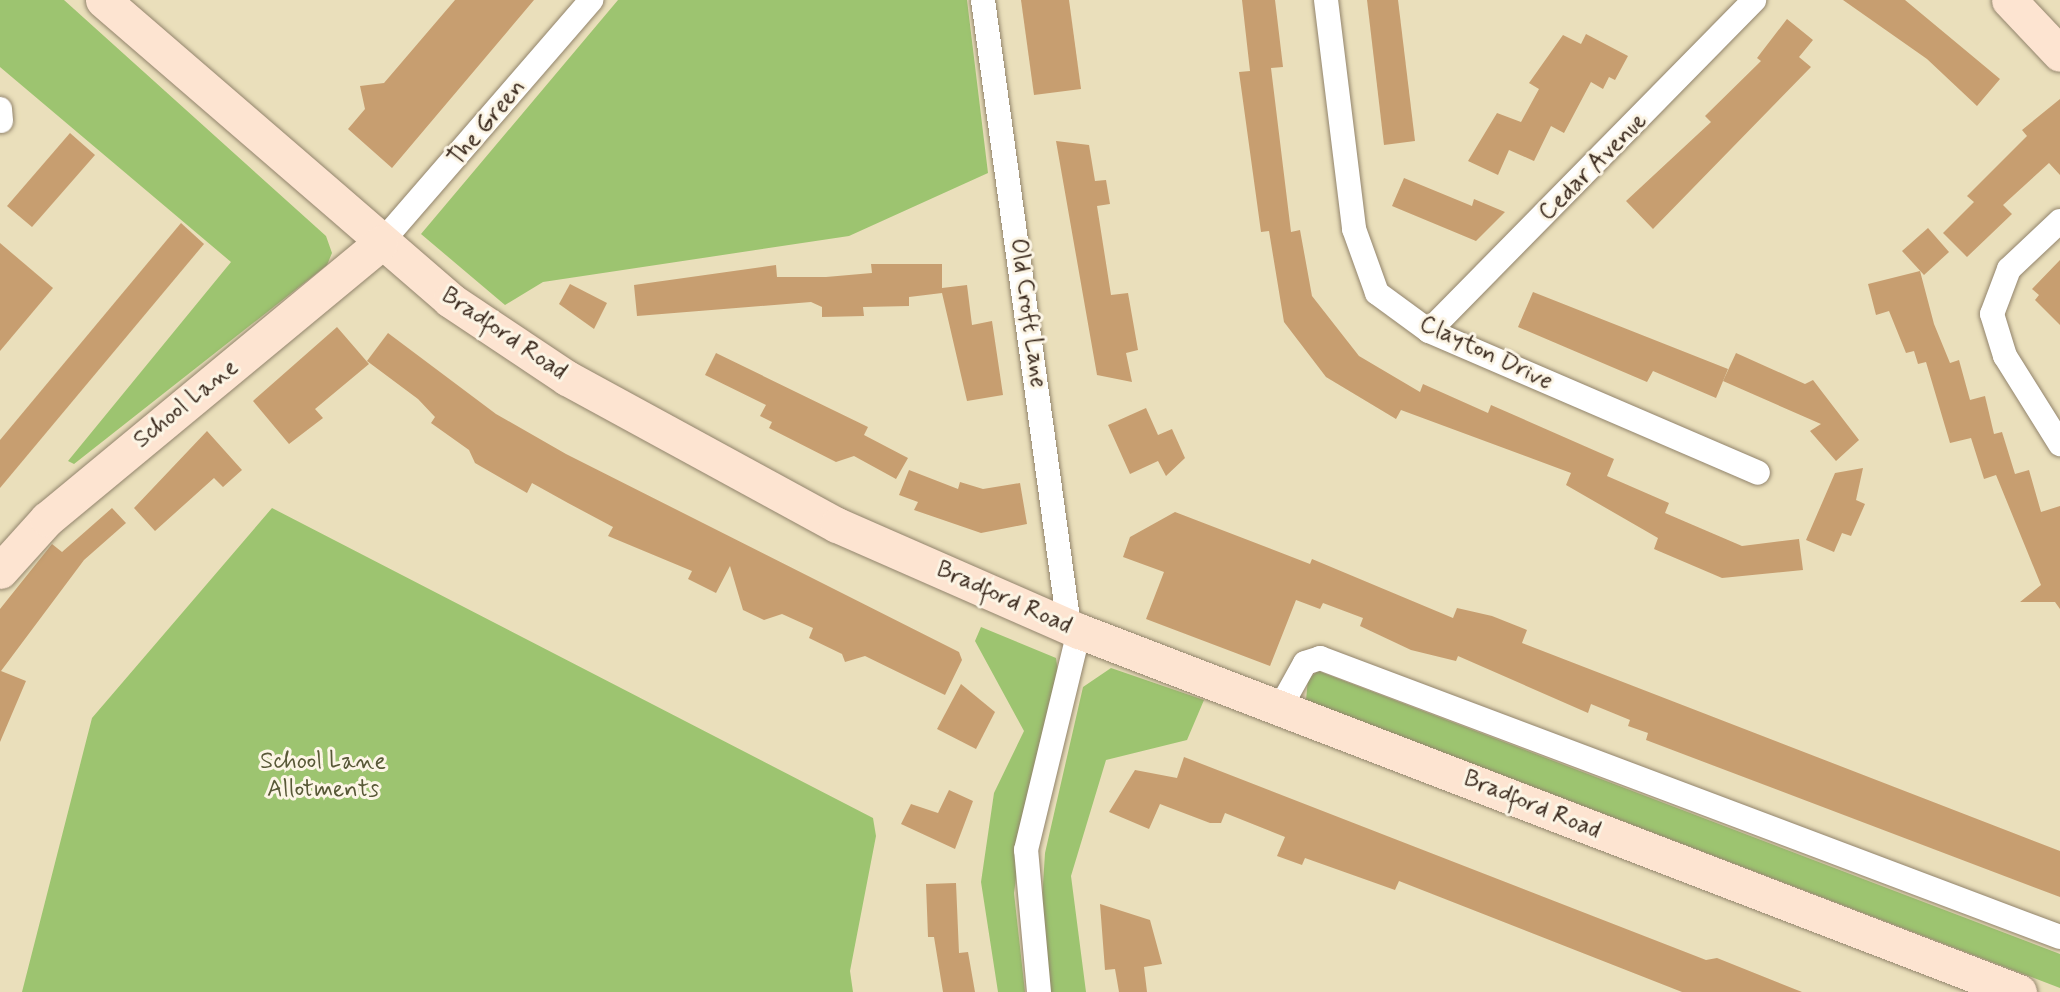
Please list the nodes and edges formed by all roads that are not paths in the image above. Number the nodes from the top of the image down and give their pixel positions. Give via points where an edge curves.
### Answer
1 (103, 0) edge
2 (591, 0) edge
3 (983, 0) edge
4 (1326, 0) edge
5 (1754, 0) edge
6 (2009, 0) edge
7 (2060, 54) edge
8 (2060, 221) edge
9 (380, 244) junction
10 (1429, 331) junction
11 (2060, 444) edge
12 (1758, 473) dead end
13 (0, 571) edge
14 (1074, 629) junction
15 (1281, 706) junction
16 (2060, 937) edge
17 (1039, 992) edge
18 (2020, 992) edge

1 - 9 main road, Bradford Road
2 - 9 street, The Green
3 - 14 street, Old Croft Lane
4 - 10 street, Clayton Drive via 1361,260 1377,293
5 - 10 street, Cedar Avenue
6 - 7 main road
8 - 11 street via 2009,269 1992,314 2005,356
9 - 13 main road, School Lane via 56,511
9 - 14 main road, Bradford Road via 450,300 579,385 837,525
10 - 12 street, Clayton Drive
14 - 15 main road, Bradford Road
14 - 17 street, Old Croft Lane via 1026,850
15 - 16 street via 1305,663 1320,658
15 - 18 main road, Bradford Road

